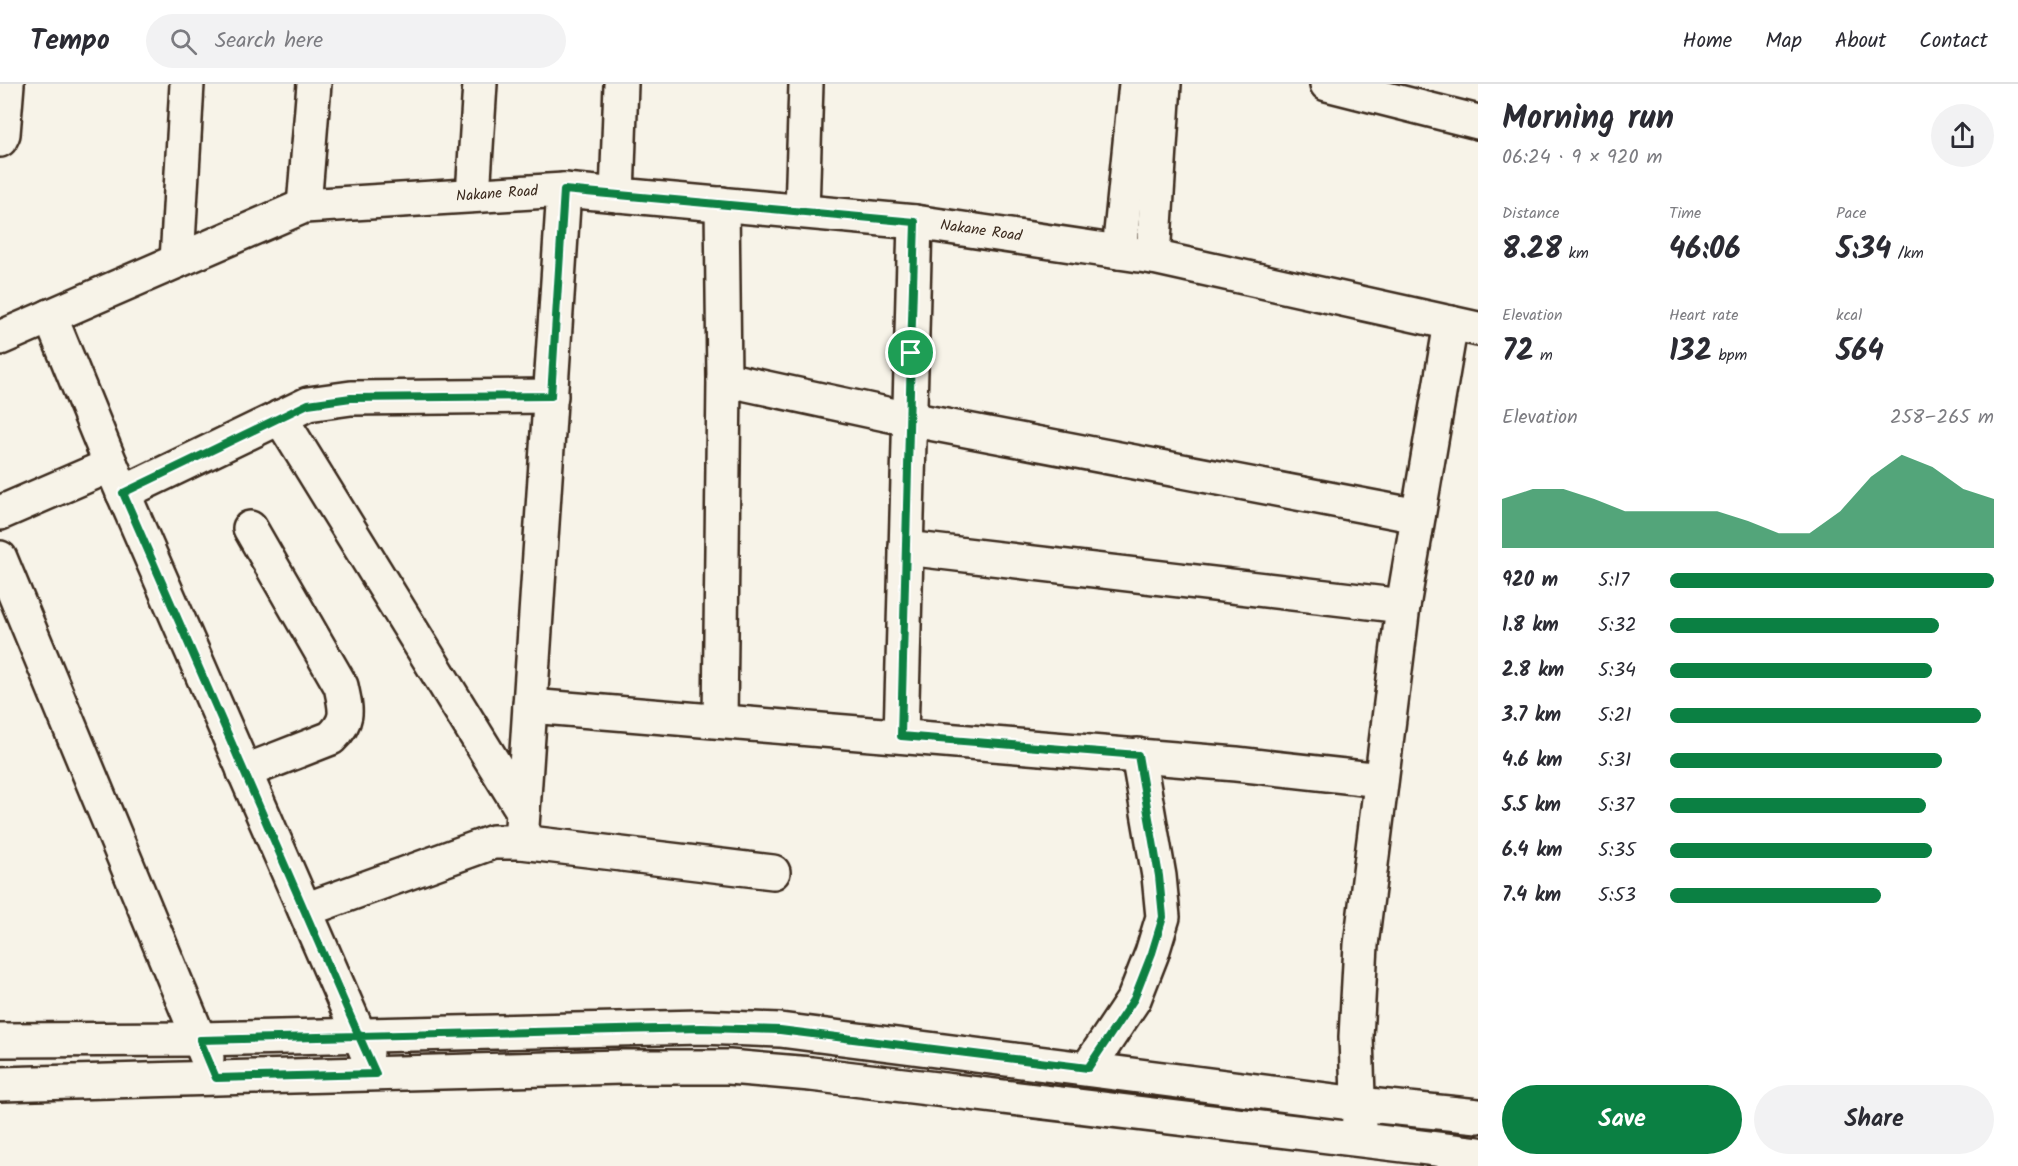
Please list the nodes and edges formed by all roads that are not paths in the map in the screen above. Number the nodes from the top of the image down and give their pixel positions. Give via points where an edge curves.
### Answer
1 (7, 84) edge
2 (187, 84) edge
3 (314, 84) edge
4 (480, 84) edge
5 (621, 84) edge
6 (806, 84) edge
7 (1136, 84) edge
8 (1164, 84) edge
9 (1336, 85) edge
10 (1478, 122) edge
11 (0, 140) edge
12 (564, 190) junction
13 (473, 195) junction
14 (616, 195) junction
15 (722, 204) junction
16 (304, 206) junction
17 (802, 212) junction
18 (915, 222) junction
19 (1119, 252) junction
20 (1153, 257) junction
21 (177, 261) junction
22 (50, 316) junction
23 (1464, 326) edge
24 (0, 338) edge
25 (724, 379) junction
26 (551, 396) junction
27 (280, 417) junction
28 (909, 419) junction
29 (117, 479) junction
30 (0, 513) edge
31 (1418, 516) junction
32 (250, 528) dead end
33 (906, 548) junction
34 (0, 558) edge
35 (1403, 606) junction
36 (530, 706) junction
37 (720, 721) junction
38 (901, 736) junction
39 (1138, 755) junction
40 (244, 772) junction
41 (1381, 780) junction
42 (522, 826) junction
43 (773, 872) dead end
44 (305, 910) junction
45 (2, 1035) edge
46 (359, 1036) junction
47 (200, 1040) junction
48 (1088, 1068) junction
49 (376, 1074) junction
50 (216, 1078) junction
51 (10, 1084) edge
52 (1358, 1104) junction
53 (1478, 1116) edge
54 (1359, 1140) junction
55 (1478, 1154) edge

1 - 11 street
2 - 21 street
3 - 16 street
4 - 13 street
5 - 14 street
6 - 17 street
7 - 19 street
8 - 20 street
9 - 10 street
12 - 13 street, Nakane Road
12 - 14 street, Nakane Road
12 - 26 street
13 - 16 street, Nakane Road
14 - 15 street, Nakane Road
15 - 17 street, Nakane Road
15 - 25 street
16 - 21 street, Nakane Road
17 - 18 street, Nakane Road
18 - 19 street, Nakane Road
18 - 28 street
19 - 20 street, Nakane Road
20 - 23 street, Nakane Road
21 - 22 street, Nakane Road
22 - 24 street, Nakane Road
22 - 29 street
23 - 31 street
25 - 28 street
25 - 37 street
26 - 27 street via 351,398 308,404
26 - 36 street
27 - 29 street
27 - 42 street
28 - 31 street
28 - 33 street
29 - 30 street
29 - 40 street
31 - 35 street
32 - 40 street via 341,686 346,713 341,729 331,738
33 - 35 street
33 - 38 street
34 - 47 street
35 - 41 street
36 - 37 street
36 - 42 street
37 - 38 street
38 - 39 street
39 - 41 street
39 - 48 street via 1163,917 1134,999
40 - 44 street
41 - 52 street via 1361,945 1356,1037
42 - 43 street
42 - 44 street via 493,842
44 - 46 street
45 - 47 street
45 - 51 street
46 - 47 street
46 - 48 street via 701,1028 780,1030
46 - 49 street
47 - 50 street
48 - 52 street
49 - 50 street
49 - 54 street via 729,1067
50 - 51 street
52 - 53 street
52 - 54 street
54 - 55 street

